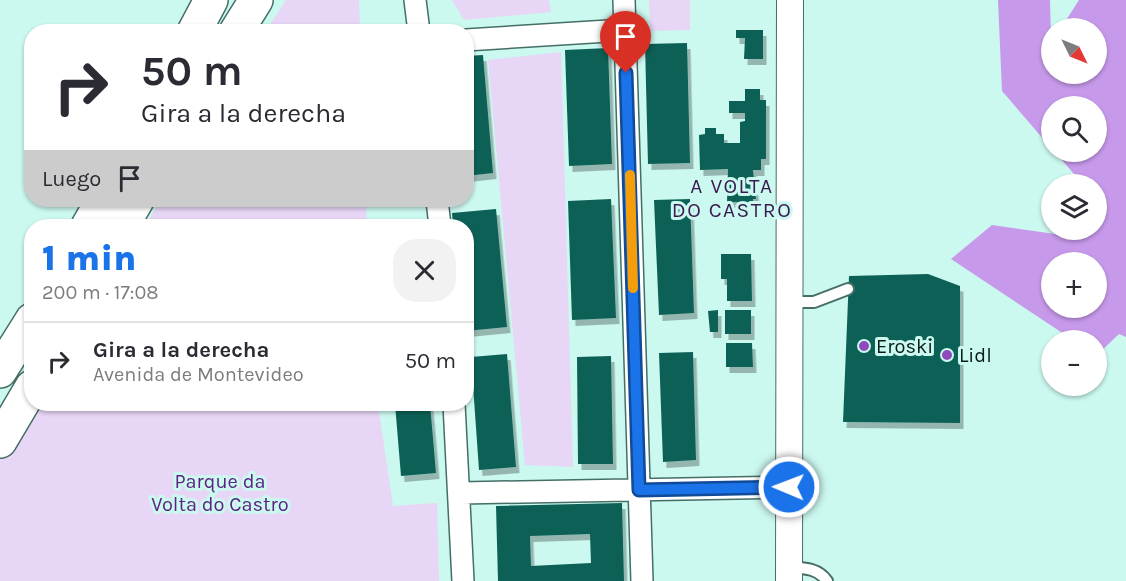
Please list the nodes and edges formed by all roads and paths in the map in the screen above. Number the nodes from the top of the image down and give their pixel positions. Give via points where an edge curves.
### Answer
1 (211, 0) edge
2 (256, 0) edge
3 (415, 0) edge
4 (624, 0) edge
5 (790, 0) edge
6 (198, 24) edge
7 (241, 24) edge
8 (418, 24) edge
9 (624, 30) junction
10 (474, 39) edge
11 (848, 289) dead end
12 (790, 302) junction
13 (24, 333) edge
14 (0, 371) edge
15 (24, 400) edge
16 (454, 411) edge
17 (0, 441) edge
18 (789, 487) junction
19 (639, 490) junction
20 (460, 493) junction
21 (789, 574) edge
22 (464, 581) edge
23 (642, 581) edge
24 (827, 581) edge

1 - 6 highway
2 - 7 highway
3 - 8 street
4 - 9 street
5 - 12 street
9 - 10 street
9 - 19 street
11 - 12 lane via 814,302
12 - 18 street
13 - 14 highway
15 - 17 highway
16 - 20 street
18 - 19 street
18 - 21 street
19 - 20 street
19 - 23 street
20 - 22 street
21 - 24 lane via 810,569

